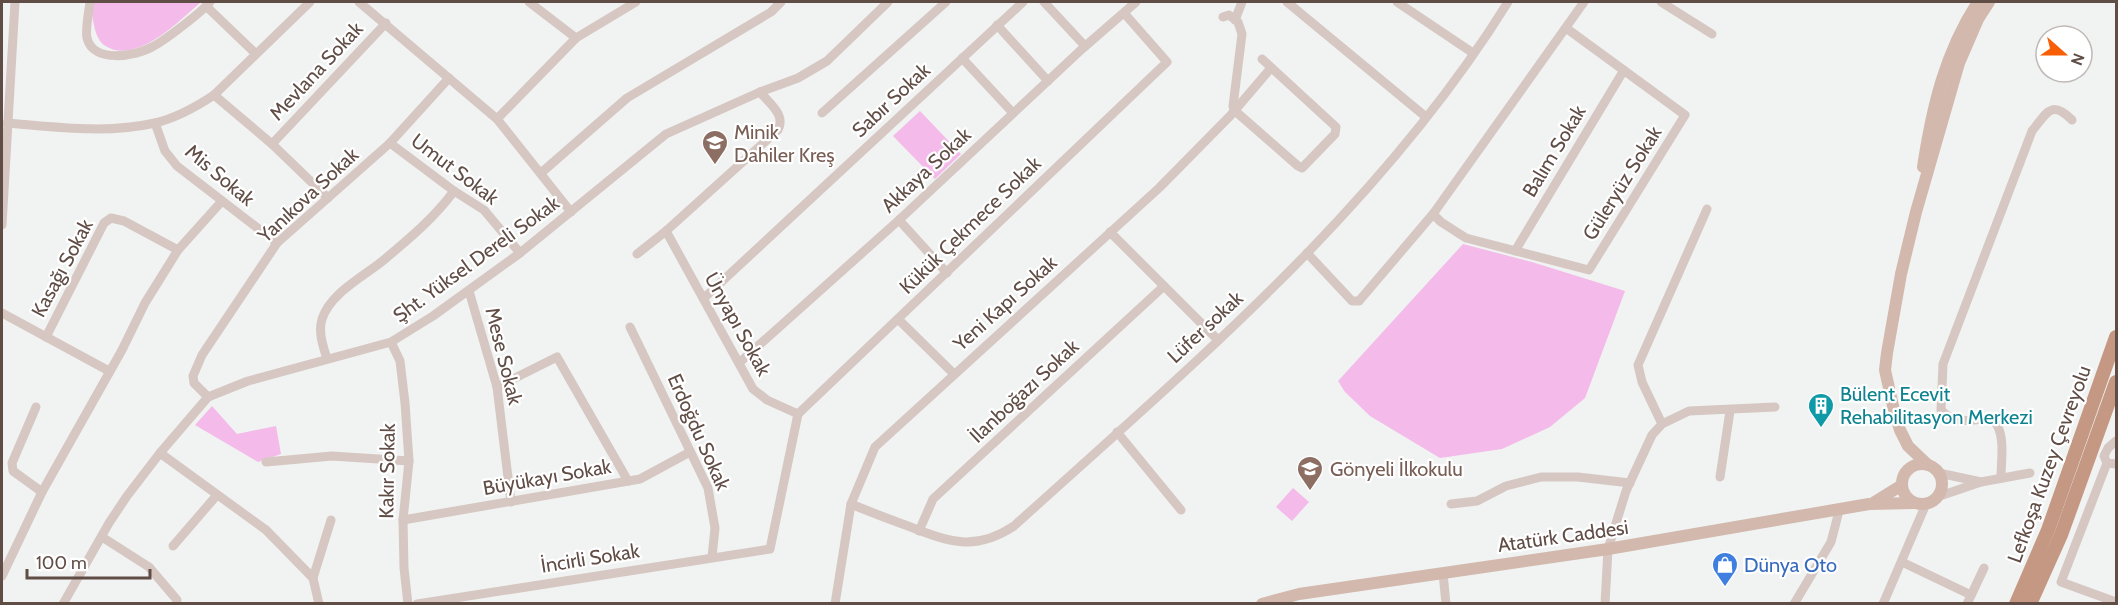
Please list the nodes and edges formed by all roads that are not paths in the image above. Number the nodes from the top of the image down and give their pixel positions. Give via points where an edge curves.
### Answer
1 (15, 2) edge
2 (90, 2) edge
3 (310, 2) edge
4 (359, 2) edge
5 (528, 2) edge
6 (636, 2) edge
7 (782, 2) edge
8 (888, 2) edge
9 (946, 2) edge
10 (1023, 2) edge
11 (1045, 2) edge
12 (1136, 2) edge
13 (1242, 2) edge
14 (1287, 2) edge
15 (1396, 2) edge
16 (1508, 2) edge
17 (1584, 2) edge
18 (1661, 2) edge
19 (1977, 2) edge
20 (1989, 2) edge
21 (208, 4) edge
22 (1675, 5) edge
23 (1124, 13) junction
24 (1223, 16) dead end
25 (1235, 20) junction
26 (386, 23) junction
27 (997, 25) junction
28 (1566, 28) junction
29 (1712, 34) dead end
30 (576, 38) junction
31 (1085, 46) junction
32 (255, 53) junction
33 (1473, 53) junction
34 (962, 58) junction
35 (1262, 59) dead end
36 (1270, 68) junction
37 (1624, 70) junction
38 (448, 78) junction
39 (1048, 81) junction
40 (760, 92) junction
41 (214, 95) junction
42 (1234, 110) junction
43 (822, 113) dead end
44 (1013, 113) junction
45 (1426, 117) junction
46 (497, 119) junction
47 (2072, 120) dead end
48 (7, 123) junction
49 (155, 123) junction
50 (390, 143) junction
51 (272, 144) junction
52 (541, 173) junction
53 (454, 191) junction
54 (328, 198) junction
55 (222, 201) junction
56 (1707, 209) dead end
57 (572, 212) junction
58 (1916, 212) junction
59 (1433, 214) junction
60 (899, 220) junction
61 (2, 225) edge
62 (666, 231) junction
63 (1110, 232) junction
64 (277, 243) junction
65 (178, 250) junction
66 (1515, 251) junction
67 (520, 253) junction
68 (1306, 253) junction
69 (637, 254) dead end
70 (946, 273) junction
71 (1164, 286) junction
72 (469, 291) junction
73 (704, 298) junction
74 (2, 313) edge
75 (898, 319) junction
76 (630, 327) dead end
77 (46, 337) junction
78 (2116, 337) edge
79 (1218, 340) junction
80 (391, 342) junction
81 (327, 359) junction
82 (740, 363) junction
83 (109, 371) junction
84 (954, 374) junction
85 (2116, 382) edge
86 (497, 387) junction
87 (208, 397) junction
88 (36, 407) dead end
89 (1775, 407) dead end
90 (1730, 411) junction
91 (798, 414) junction
92 (1662, 424) junction
93 (1117, 432) junction
94 (2116, 441) edge
95 (1908, 446) junction
96 (690, 452) junction
97 (160, 453) junction
98 (409, 461) junction
99 (2109, 461) edge
100 (266, 462) dead end
101 (1928, 465) junction
102 (1939, 473) junction
103 (2030, 473) dead end
104 (1720, 477) dead end
105 (2001, 478) junction
106 (1903, 480) junction
107 (628, 481) junction
108 (1981, 482) junction
109 (1630, 483) junction
110 (42, 492) junction
111 (217, 495) junction
112 (1926, 501) junction
113 (511, 502) junction
114 (851, 504) junction
115 (1450, 504) dead end
116 (1869, 504) junction
117 (1181, 510) dead end
118 (1839, 511) junction
119 (331, 520) dead end
120 (404, 520) junction
121 (919, 531) junction
122 (102, 537) junction
123 (173, 546) dead end
124 (1608, 549) junction
125 (712, 557) junction
126 (1902, 562) junction
127 (1984, 568) dead end
128 (1443, 573) junction
129 (2, 576) edge
130 (313, 578) junction
131 (1969, 599) edge
132 (177, 600) dead end
133 (2116, 602) edge
134 (63, 603) edge
135 (319, 603) edge
136 (408, 603) edge
137 (417, 603) edge
138 (835, 603) edge
139 (1262, 603) edge
140 (1446, 603) edge
141 (1605, 603) edge
142 (1794, 603) edge
143 (1883, 603) edge
144 (2016, 603) edge
145 (2030, 603) edge

1 - 48 street
2 - 21 street via 87,39 94,50 121,57 152,48
3 - 32 street
4 - 26 street
5 - 30 street
6 - 30 street
7 - 52 street via 627,99
8 - 40 street, Şht. Yüksel Dereli Sokak via 827,61 798,78
9 - 43 street
10 - 27 street, Sabır Sokak
11 - 31 street
12 - 23 street, Akkaya Sokak
13 - 25 street
14 - 45 street
15 - 33 street
16 - 33 street, Lüfer sokak
17 - 28 street
18 - 22 street
19 - 58 main road via 1946,64 1931,119
20 - 58 main road via 1959,63
21 - 32 street
22 - 29 street
23 - 31 street, Akkaya Sokak
23 - 70 street, Kükük Çekmece Sokak via 1167,62
24 - 25 street
25 - 42 street via 1242,34
26 - 38 street
26 - 51 street, Mevlana Sokak
27 - 34 street, Sabır Sokak
27 - 39 street
28 - 37 street
28 - 59 street
30 - 46 street
31 - 39 street, Akkaya Sokak
32 - 41 street
33 - 45 street, Lüfer sokak
34 - 44 street
34 - 73 street, Sabır Sokak
35 - 36 street
36 - 42 street, Yeni Kapı Sokak
36 - 42 street via 1336,127 1335,134 1302,168
37 - 66 street, Balım Sokak
37 - 66 street, Güleryüz Sokak via 1685,115 1589,270
38 - 46 street
38 - 50 street, Yanıkova Sokak
39 - 44 street, Akkaya Sokak
40 - 57 street, Şht. Yüksel Dereli Sokak via 666,134
40 - 62 street via 780,116 778,130
41 - 49 street via 200,105
41 - 51 street
42 - 63 street, Yeni Kapı Sokak via 1159,188
44 - 60 street, Akkaya Sokak
45 - 68 street, Lüfer sokak via 1371,184
46 - 52 street
47 - 105 street via 2056,108 2032,130 1943,364 1941,410 1949,419 1994,421 2001,441
48 - 49 street via 113,129
48 - 61 street
49 - 55 street, Mis Sokak via 165,151 177,166
50 - 53 street, Umut Sokak
50 - 54 street, Yanıkova Sokak
51 - 54 street
52 - 57 street
53 - 67 street, Umut Sokak via 484,210
53 - 81 street via 440,209 327,308 321,337
54 - 64 street, Yanıkova Sokak
55 - 64 street, Mis Sokak
55 - 65 street
56 - 92 street via 1638,365
57 - 67 street, Şht. Yüksel Dereli Sokak
58 - 95 main road via 1890,327 1885,370 1897,422
59 - 66 street via 1466,238
59 - 68 street via 1359,301 1352,301
60 - 70 street
60 - 82 street, Akkaya Sokak
62 - 69 street
62 - 73 street, Ünyapı Sokak
63 - 71 street
63 - 84 street, Yeni Kapı Sokak
64 - 87 street, Yanıkova Sokak via 202,355 193,376 194,383
65 - 77 street, Kasağı Sokak via 111,218 104,223
65 - 83 street
67 - 72 street, Şht. Yüksel Dereli Sokak
68 - 79 street, Lüfer sokak
70 - 75 street, Kükük Çekmece Sokak
71 - 79 street
71 - 121 street, İlanboğazı Sokak via 933,499
72 - 80 street, Şht. Yüksel Dereli Sokak
72 - 86 street, Mese Sokak
73 - 82 street, Ünyapı Sokak
74 - 77 street
75 - 84 street
75 - 91 street, Kükük Çekmece Sokak
76 - 96 street, Erdoğdu Sokak
77 - 83 street
78 - 144 highway, Lefkoşa Kuzey Çevreyolu via 2048,530
79 - 93 street, Lüfer sokak
80 - 81 street, Şht. Yüksel Dereli Sokak
80 - 98 street, Kakır Sokak via 400,361
81 - 87 street, Şht. Yüksel Dereli Sokak via 248,381
82 - 91 street, Ünyapı Sokak via 753,389
83 - 110 street
84 - 114 street, Yeni Kapı Sokak via 875,447
85 - 145 highway, Lefkoşa Kuzey Çevreyolu via 2065,524
86 - 107 street via 557,357
86 - 113 street, Mese Sokak
87 - 97 street, Şht. Yüksel Dereli Sokak
88 - 110 street via 12,462 13,471
89 - 90 street
90 - 92 street via 1689,411
90 - 104 street
91 - 125 street, İncirli Sokak via 770,549
92 - 109 street via 1652,435
93 - 117 street
93 - 121 street, Lüfer sokak via 1001,535 976,542 954,542
94 - 99 street via 2108,448
95 - 101 main road
95 - 106 main road
96 - 107 street, Büyükayı Sokak via 640,479
96 - 125 street, Erdoğdu Sokak via 708,488 712,506
97 - 111 street
97 - 122 street, Şht. Yüksel Dereli Sokak
98 - 100 street via 332,456
98 - 120 street, Kakır Sokak
99 - 133 street via 2061,582
101 - 102 main road
101 - 106 main road via 1914,465
102 - 108 street, Atatürk Caddesi
102 - 112 main road via 1942,486
103 - 105 street, Atatürk Caddesi
105 - 108 street, Atatürk Caddesi
106 - 112 main road via 1904,494
106 - 116 main road, Atatürk Caddesi
107 - 113 street, Büyükayı Sokak
108 - 112 street, Atatürk Caddesi
109 - 115 street via 1541,477 1506,486 1477,501
109 - 124 street
110 - 129 street
111 - 123 street
111 - 130 street via 266,530
112 - 116 main road, Atatürk Caddesi
112 - 126 street
113 - 120 street, Büyükayı Sokak
114 - 121 street, Lüfer sokak
114 - 138 street, Yeni Kapı Sokak
116 - 118 main road, Atatürk Caddesi
118 - 124 main road, Atatürk Caddesi
118 - 142 street via 1831,542
119 - 130 street
120 - 136 street, Kakır Sokak
122 - 132 street via 149,567
122 - 134 street, Şht. Yüksel Dereli Sokak
124 - 128 main road, Atatürk Caddesi
124 - 141 street
125 - 137 street, İncirli Sokak
126 - 131 street
126 - 143 street
127 - 131 street
128 - 139 main road, Atatürk Caddesi
128 - 140 street
130 - 135 street

